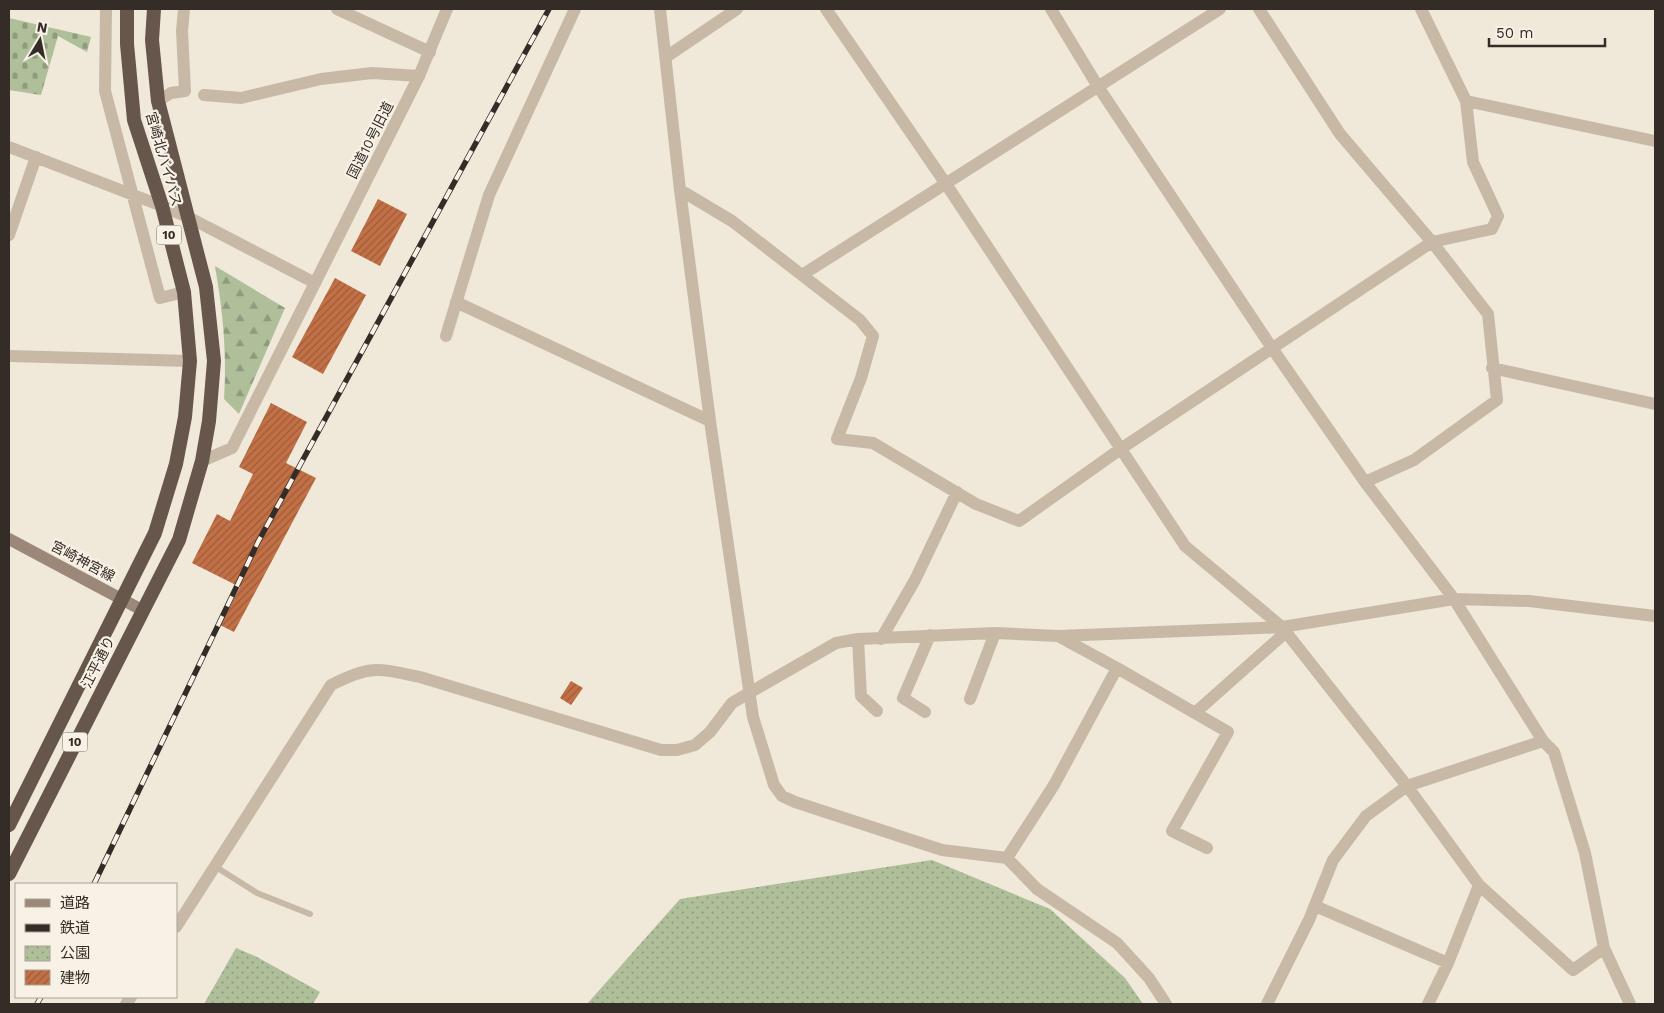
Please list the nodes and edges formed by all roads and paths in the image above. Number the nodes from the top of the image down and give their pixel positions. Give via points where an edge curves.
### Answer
1 (106, 9) edge
2 (127, 9) edge
3 (154, 9) edge
4 (184, 9) edge
5 (337, 9) edge
6 (447, 9) edge
7 (575, 9) edge
8 (660, 9) edge
9 (737, 9) edge
10 (1051, 9) edge
11 (1220, 9) edge
12 (1259, 9) edge
13 (1422, 9) edge
14 (830, 10) edge
15 (430, 52) junction
16 (666, 57) junction
17 (419, 76) junction
18 (1097, 85) junction
19 (204, 96) dead end
20 (158, 101) junction
21 (1466, 102) junction
22 (1655, 141) edge
23 (9, 147) edge
24 (36, 158) junction
25 (946, 184) junction
26 (680, 190) junction
27 (131, 194) junction
28 (162, 206) junction
29 (190, 218) junction
30 (9, 234) edge
31 (1432, 242) junction
32 (802, 275) junction
33 (315, 283) junction
34 (184, 292) junction
35 (456, 302) junction
36 (446, 336) dead end
37 (1272, 348) junction
38 (9, 356) edge
39 (190, 361) junction
40 (1492, 368) junction
41 (1655, 404) edge
42 (710, 421) junction
43 (1122, 448) junction
44 (202, 461) junction
45 (176, 464) joint
46 (1364, 482) junction
47 (957, 492) junction
48 (9, 539) edge
49 (121, 598) junction
50 (1454, 599) junction
51 (142, 610) junction
52 (1655, 616) edge
53 (1284, 629) junction
54 (995, 633) junction
55 (930, 635) junction
56 (1058, 636) junction
57 (858, 639) junction
58 (881, 639) junction
59 (1117, 668) junction
60 (749, 693) junction
61 (970, 699) dead end
62 (877, 711) dead end
63 (925, 712) dead end
64 (1196, 712) junction
65 (1543, 741) junction
66 (1407, 786) junction
67 (9, 825) edge
68 (1207, 848) dead end
69 (1007, 858) junction
70 (216, 867) junction
71 (9, 874) edge
72 (1479, 884) junction
73 (1315, 906) junction
74 (310, 914) dead end
75 (178, 924) edge
76 (1604, 948) junction
77 (1448, 963) junction
78 (1166, 1004) edge
79 (1267, 1004) edge
80 (1428, 1004) edge
81 (1630, 1004) edge

1 - 27 street via 105,91
2 - 28 highway, 宮崎北バイパス / 10 via 126,44 134,120
3 - 20 highway, 宮崎北バイパス / 10 via 152,40
4 - 20 street via 185,91 171,93
5 - 15 street
6 - 15 street, 国道10号旧道
7 - 35 street via 489,195
8 - 16 street
9 - 16 street
10 - 18 street
11 - 18 street
12 - 31 street via 1340,134
13 - 21 street
14 - 25 street
15 - 17 street, 国道10号旧道
16 - 26 street
17 - 19 street via 372,73 321,79 241,98
17 - 33 street, 国道10号旧道
18 - 25 street
18 - 37 street
20 - 29 highway, 宮崎北バイパス / 10
21 - 22 street
21 - 31 street via 1473,162 1498,216 1492,229
23 - 24 street
24 - 27 street
24 - 30 street
25 - 32 street
25 - 43 street
26 - 32 street via 732,221
26 - 42 street
27 - 28 street
27 - 34 street via 160,298
28 - 29 street
28 - 34 highway, 宮崎北バイパス / 10
29 - 33 street
29 - 44 highway, 宮崎北バイパス / 10 via 206,287 214,361
31 - 37 street
31 - 40 street via 1488,314
32 - 47 street via 860,320 872,336 861,378 837,439 873,443
33 - 44 street, 国道10号旧道 via 232,448
34 - 39 highway, 宮崎北バイパス / 10
35 - 36 street
35 - 42 street
37 - 43 street
37 - 46 street
38 - 39 street
39 - 45 highway, 宮崎北バイパス / 10 via 185,417
40 - 41 street
40 - 46 street via 1496,400 1414,460
42 - 60 street
43 - 47 street via 1019,521 976,504
43 - 53 street via 1185,546
44 - 51 highway, 江平通り / 10 via 179,540
45 - 49 highway, 江平通り / 10 via 155,533
46 - 50 street
47 - 58 street via 915,580
48 - 49 main road, 宮崎神宮線
49 - 51 main road, 宮崎神宮線
49 - 67 highway, 江平通り / 10
50 - 52 street via 1530,602
50 - 53 street
50 - 65 street
51 - 71 highway, 江平通り / 10
53 - 56 street
53 - 64 street
53 - 66 street
54 - 55 street
54 - 56 street
54 - 61 street
55 - 58 street
55 - 63 street via 903,698
56 - 59 street
57 - 58 street
57 - 60 street via 836,643
57 - 62 street via 861,696
59 - 64 street
59 - 69 street via 1054,785
60 - 69 street via 759,742 774,785 782,796 942,850
60 - 70 street via 732,704 695,745 661,750 420,677 380,669 363,670 331,685
64 - 68 street via 1228,732 1172,831
65 - 66 street
65 - 76 street via 1554,752 1585,852
66 - 72 street
66 - 73 street via 1366,816 1333,860
69 - 78 street via 1037,889 1117,943
70 - 74 lane via 257,893
70 - 75 street
72 - 76 street via 1573,970
72 - 77 street
73 - 77 street
73 - 79 street
76 - 81 street
77 - 80 street

